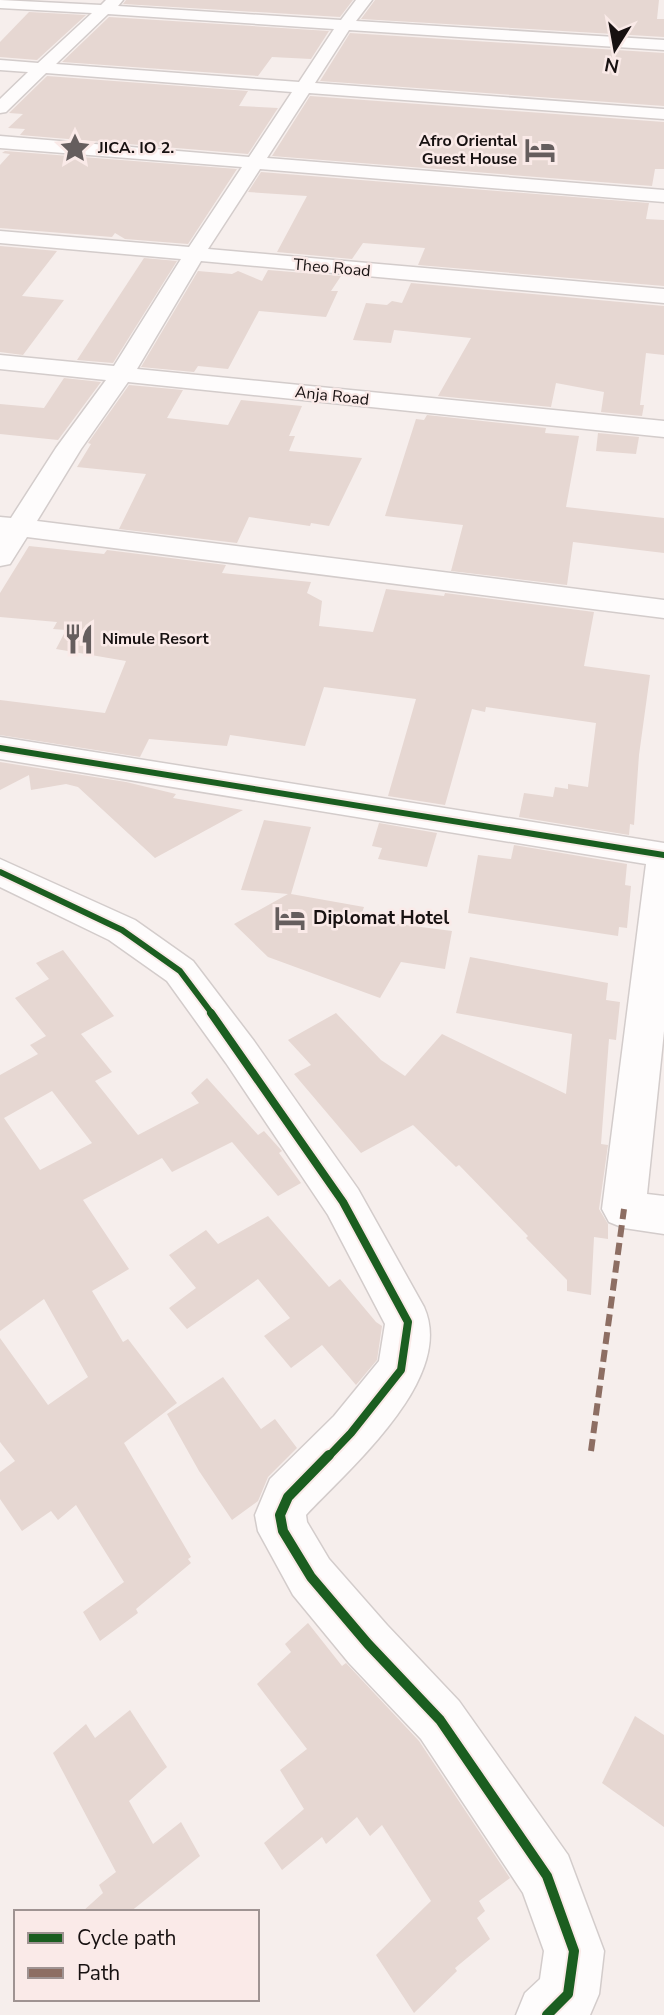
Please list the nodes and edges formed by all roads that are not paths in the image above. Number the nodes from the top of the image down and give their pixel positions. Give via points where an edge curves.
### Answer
1 (364, 0) edge
2 (0, 3) edge
3 (110, 5) edge
4 (344, 26) junction
5 (664, 45) edge
6 (0, 65) edge
7 (43, 67) junction
8 (304, 87) junction
9 (0, 108) edge
10 (664, 114) edge
11 (0, 142) edge
12 (254, 163) junction
13 (664, 196) edge
14 (0, 237) edge
15 (194, 256) junction
16 (664, 296) edge
17 (0, 362) edge
18 (122, 374) junction
19 (664, 429) edge
20 (10, 526) edge
21 (0, 558) edge
22 (664, 609) edge
23 (0, 748) edge
24 (664, 855) edge
25 (664, 862) edge
26 (0, 872) edge
27 (664, 1215) edge
28 (547, 2015) edge

1 - 4 street
2 - 3 street
3 - 4 street
3 - 7 street
4 - 5 street
4 - 8 street
6 - 7 street
7 - 8 street
7 - 9 street
8 - 10 street
8 - 12 street
11 - 12 street
12 - 13 street
12 - 15 street
14 - 15 street, Theo Road
15 - 16 street, Theo Road
15 - 18 street
17 - 18 street, Anja Road
18 - 19 street, Anja Road
18 - 20 street
20 - 21 street
20 - 22 street
23 - 24 street
25 - 27 street via 624,1209
26 - 28 street via 122,930 180,971 343,1202 408,1322 401,1370 351,1433 288,1497 280,1515 283,1531 311,1577 440,1720 547,1876 574,1951 568,1994

